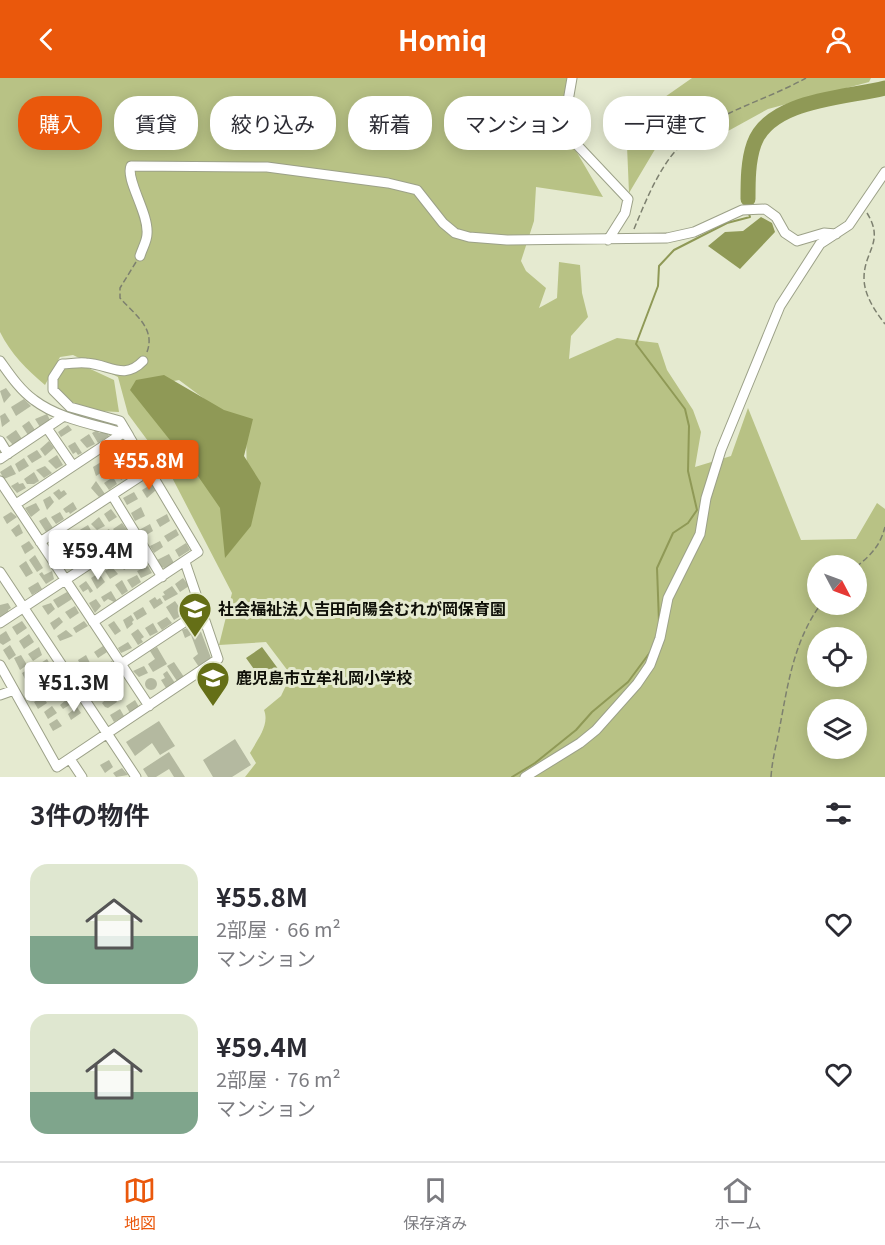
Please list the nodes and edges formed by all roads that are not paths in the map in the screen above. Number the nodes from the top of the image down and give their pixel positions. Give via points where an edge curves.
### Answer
1 (572, 78) edge
2 (885, 172) edge
3 (836, 234) junction
4 (608, 240) junction
5 (140, 256) road end
6 (0, 361) edge
7 (143, 361) road end
8 (64, 416) junction
9 (46, 428) junction
10 (126, 435) junction
11 (0, 441) edge
12 (4, 456) edge
13 (73, 466) junction
14 (150, 470) junction
15 (0, 481) edge
16 (112, 495) junction
17 (16, 504) junction
18 (135, 534) junction
19 (40, 542) junction
20 (185, 562) junction
21 (0, 572) edge
22 (162, 577) junction
23 (65, 581) junction
24 (24, 607) junction
25 (201, 611) junction
26 (93, 622) junction
27 (0, 623) edge
28 (121, 664) junction
29 (0, 665) edge
30 (14, 690) junction
31 (0, 695) edge
32 (149, 706) junction
33 (107, 733) junction
34 (70, 759) junction
35 (82, 777) edge
36 (136, 777) edge
37 (525, 777) edge

1 - 4 street via 563,130 628,199 625,213
2 - 3 street via 849,225
3 - 4 street via 824,232 797,241 785,233 776,217 765,209 757,209 742,210 693,232 667,238
3 - 37 street via 820,244 780,306 721,450 700,534 668,598 650,665 596,730
4 - 5 street via 507,240 456,233 417,190 388,183 267,167 131,166 130,179 139,195 147,234
6 - 8 street via 34,401
7 - 10 street via 135,370 126,372 86,363 62,364 53,378 54,390 70,407 120,421
8 - 9 street
8 - 10 street
9 - 12 street
9 - 13 street
10 - 13 street
10 - 14 street
11 - 12 street
13 - 17 street
14 - 16 street
14 - 20 street via 198,552
15 - 17 street
16 - 18 street
16 - 19 street
17 - 19 street
18 - 22 street
18 - 23 street
19 - 23 street
20 - 22 street
20 - 25 street
21 - 24 street
22 - 26 street
23 - 24 street
23 - 26 street
24 - 27 street
24 - 33 street
25 - 28 street
25 - 32 street via 218,659
26 - 28 street
28 - 32 street
29 - 30 street
30 - 31 street
30 - 34 street via 57,767
32 - 33 street
33 - 34 street
33 - 36 street
34 - 35 street

